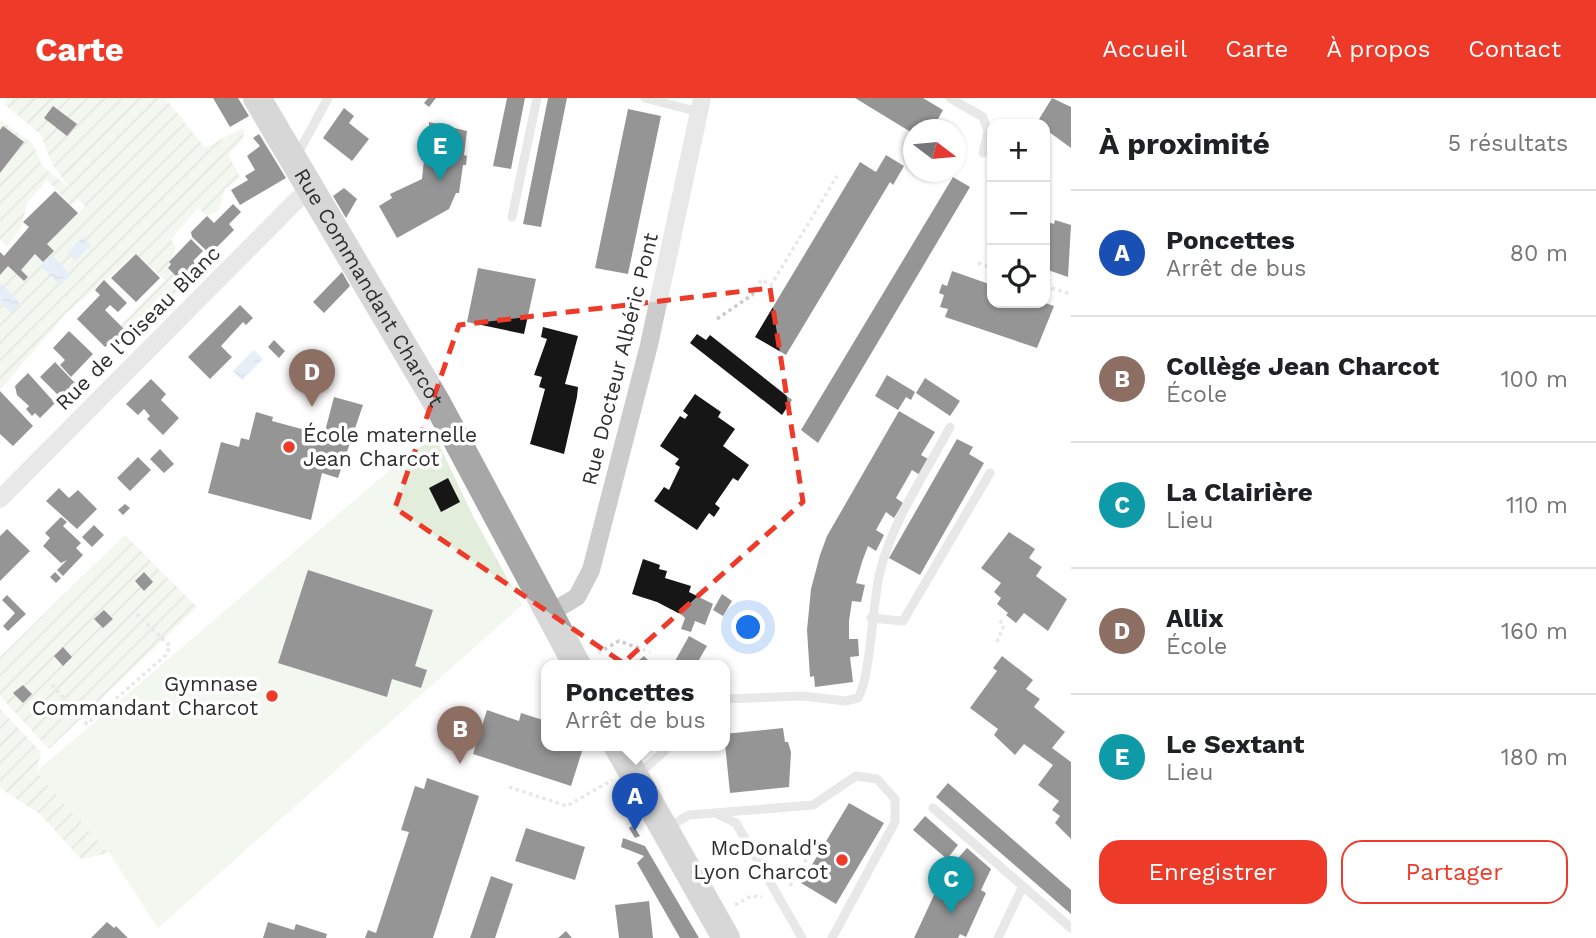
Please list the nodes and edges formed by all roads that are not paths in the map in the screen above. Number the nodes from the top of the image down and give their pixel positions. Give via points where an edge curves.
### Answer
1 (257, 98) edge
2 (328, 98) edge
3 (537, 98) edge
4 (645, 98) edge
5 (950, 98) edge
6 (700, 105) edge
7 (983, 153) dead end
8 (294, 161) junction
9 (310, 191) junction
10 (512, 217) dead end
11 (950, 427) dead end
12 (990, 473) dead end
13 (0, 499) edge
14 (550, 613) junction
15 (871, 618) junction
16 (584, 660) edge
17 (730, 699) edge
18 (618, 751) edge
19 (662, 751) edge
20 (624, 778) junction
21 (933, 808) dead end
22 (716, 814) junction
23 (663, 830) junction
24 (1023, 886) junction
25 (1071, 928) edge
26 (726, 938) edge
27 (802, 938) edge
28 (832, 938) edge
29 (998, 938) edge

1 - 8 main road, Rue Commandant Charcot
2 - 8 lane
3 - 10 lane
4 - 6 lane
5 - 7 lane via 983,117 988,131
6 - 14 street, Rue Docteur Albéric Pont via 649,345 591,570 577,597
8 - 9 main road, Rue Commandant Charcot
9 - 13 street, Rue de l'Oiseau Blanc
9 - 14 main road, Rue Commandant Charcot via 437,403
11 - 15 lane via 896,529 880,569
12 - 15 lane via 903,621
14 - 16 main road, Rue Commandant Charcot
15 - 17 lane via 864,688 858,698 845,702 803,696
18 - 20 main road
19 - 20 lane
20 - 23 main road
21 - 24 lane
22 - 23 lane via 689,815
22 - 27 lane via 736,823
22 - 28 lane via 813,805 856,776 877,779 887,788 895,799 895,821
23 - 26 main road
24 - 25 lane
24 - 29 lane

